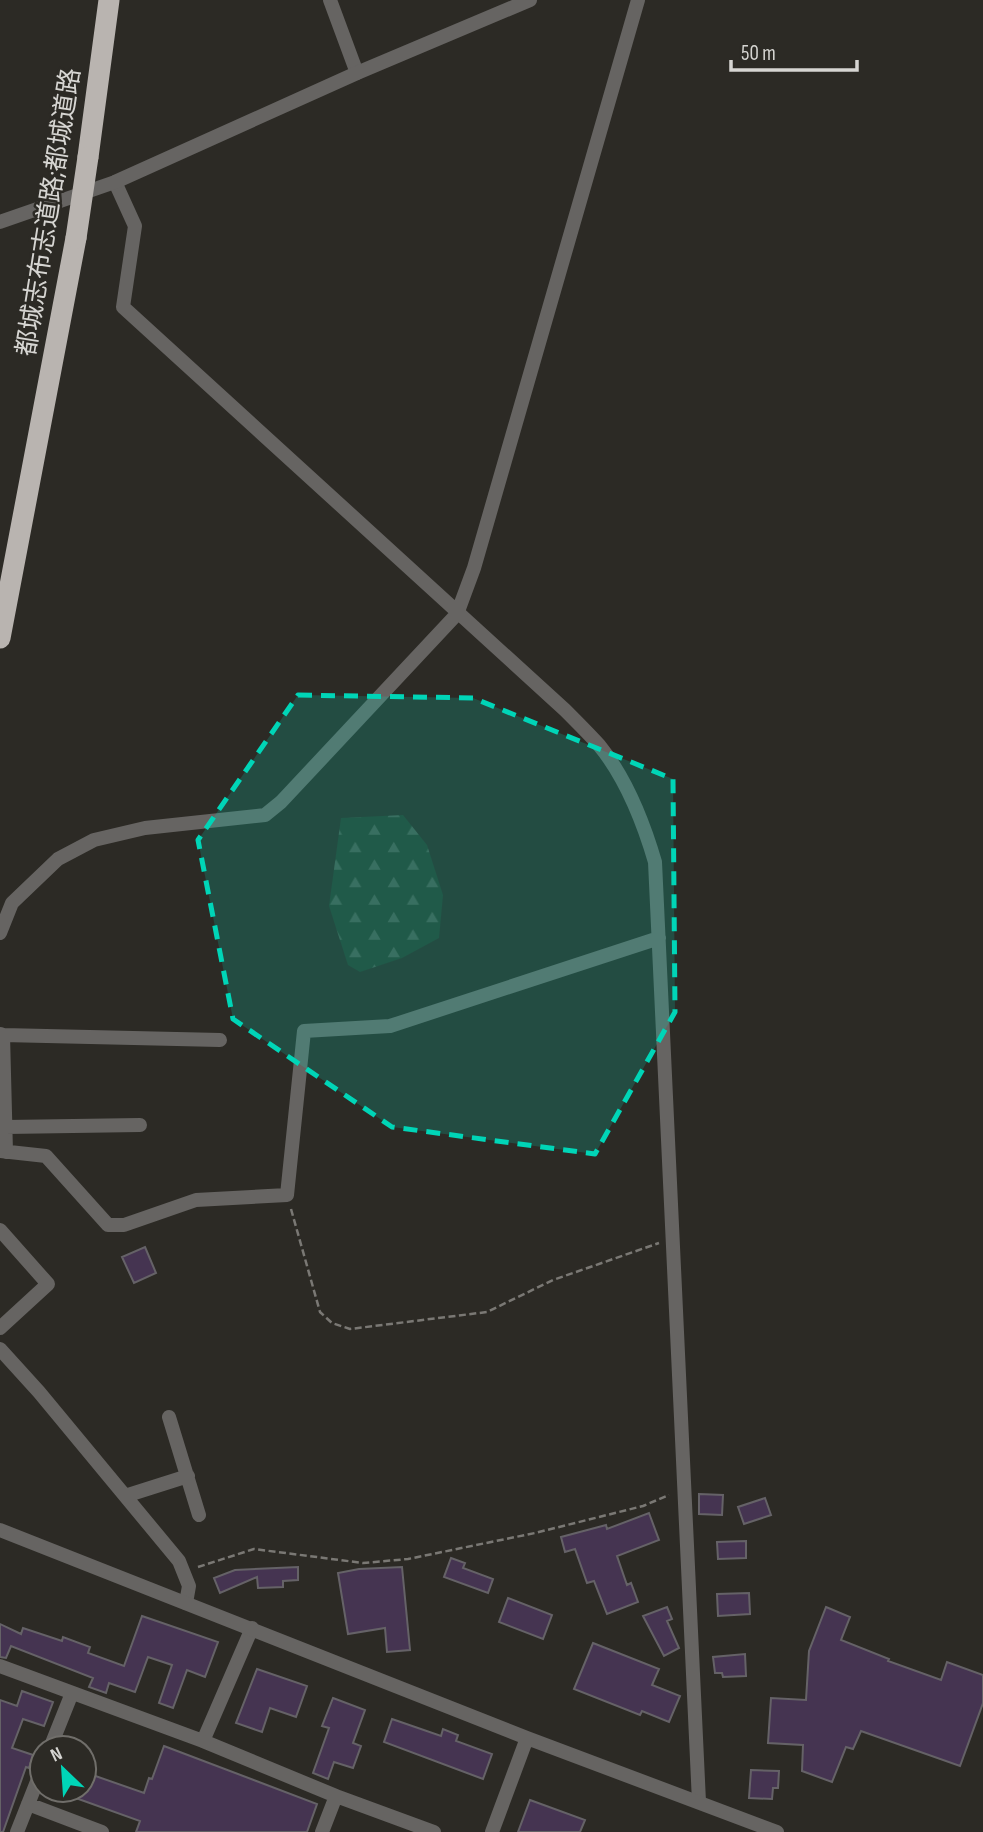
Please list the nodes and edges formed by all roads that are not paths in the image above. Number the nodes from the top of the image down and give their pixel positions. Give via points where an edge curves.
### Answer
1 (108, 0) edge
2 (330, 0) edge
3 (530, 0) edge
4 (638, 0) edge
5 (357, 73) junction
6 (115, 182) junction
7 (0, 222) edge
8 (457, 614) junction
9 (0, 638) edge
10 (0, 933) edge
11 (659, 937) junction
12 (1, 1034) edge
13 (220, 1040) dead end
14 (140, 1125) dead end
15 (6, 1127) junction
16 (3, 1151) edge
17 (0, 1230) edge
18 (0, 1328) edge
19 (0, 1349) edge
20 (169, 1418) dead end
21 (188, 1476) junction
22 (125, 1496) junction
23 (199, 1515) dead end
24 (0, 1530) edge
25 (187, 1603) junction
26 (251, 1629) junction
27 (0, 1666) edge
28 (72, 1693) junction
29 (56, 1734) edge
30 (527, 1738) junction
31 (203, 1741) junction
32 (336, 1796) junction
33 (699, 1802) junction
34 (28, 1804) joint
35 (17, 1832) edge
36 (102, 1832) edge
37 (322, 1832) edge
38 (434, 1832) edge
39 (492, 1832) edge
40 (777, 1832) edge

1 - 9 highway, 都城志布志道路;都城道路, bridge via 76,238
2 - 5 street
3 - 5 street
4 - 8 street
5 - 6 street
6 - 7 street
6 - 8 street via 135,226 123,307
8 - 10 street via 265,815 145,828 93,841 58,859 12,903
8 - 11 street via 565,710 600,746 623,782 655,862
11 - 16 street via 390,1026 304,1031 287,1195 195,1200 124,1226 108,1225 46,1156
11 - 33 street
12 - 13 street
12 - 15 street
14 - 15 street
15 - 16 street
17 - 18 street via 48,1284
19 - 22 street
20 - 21 street
21 - 22 street
21 - 23 street
22 - 25 street via 179,1561 189,1586
24 - 25 street
25 - 26 street
26 - 30 street
26 - 31 street
27 - 28 street
28 - 29 street
28 - 31 street
30 - 33 street
30 - 39 street
31 - 32 street
32 - 37 street
32 - 38 street
33 - 40 street
34 - 35 street
34 - 36 street

